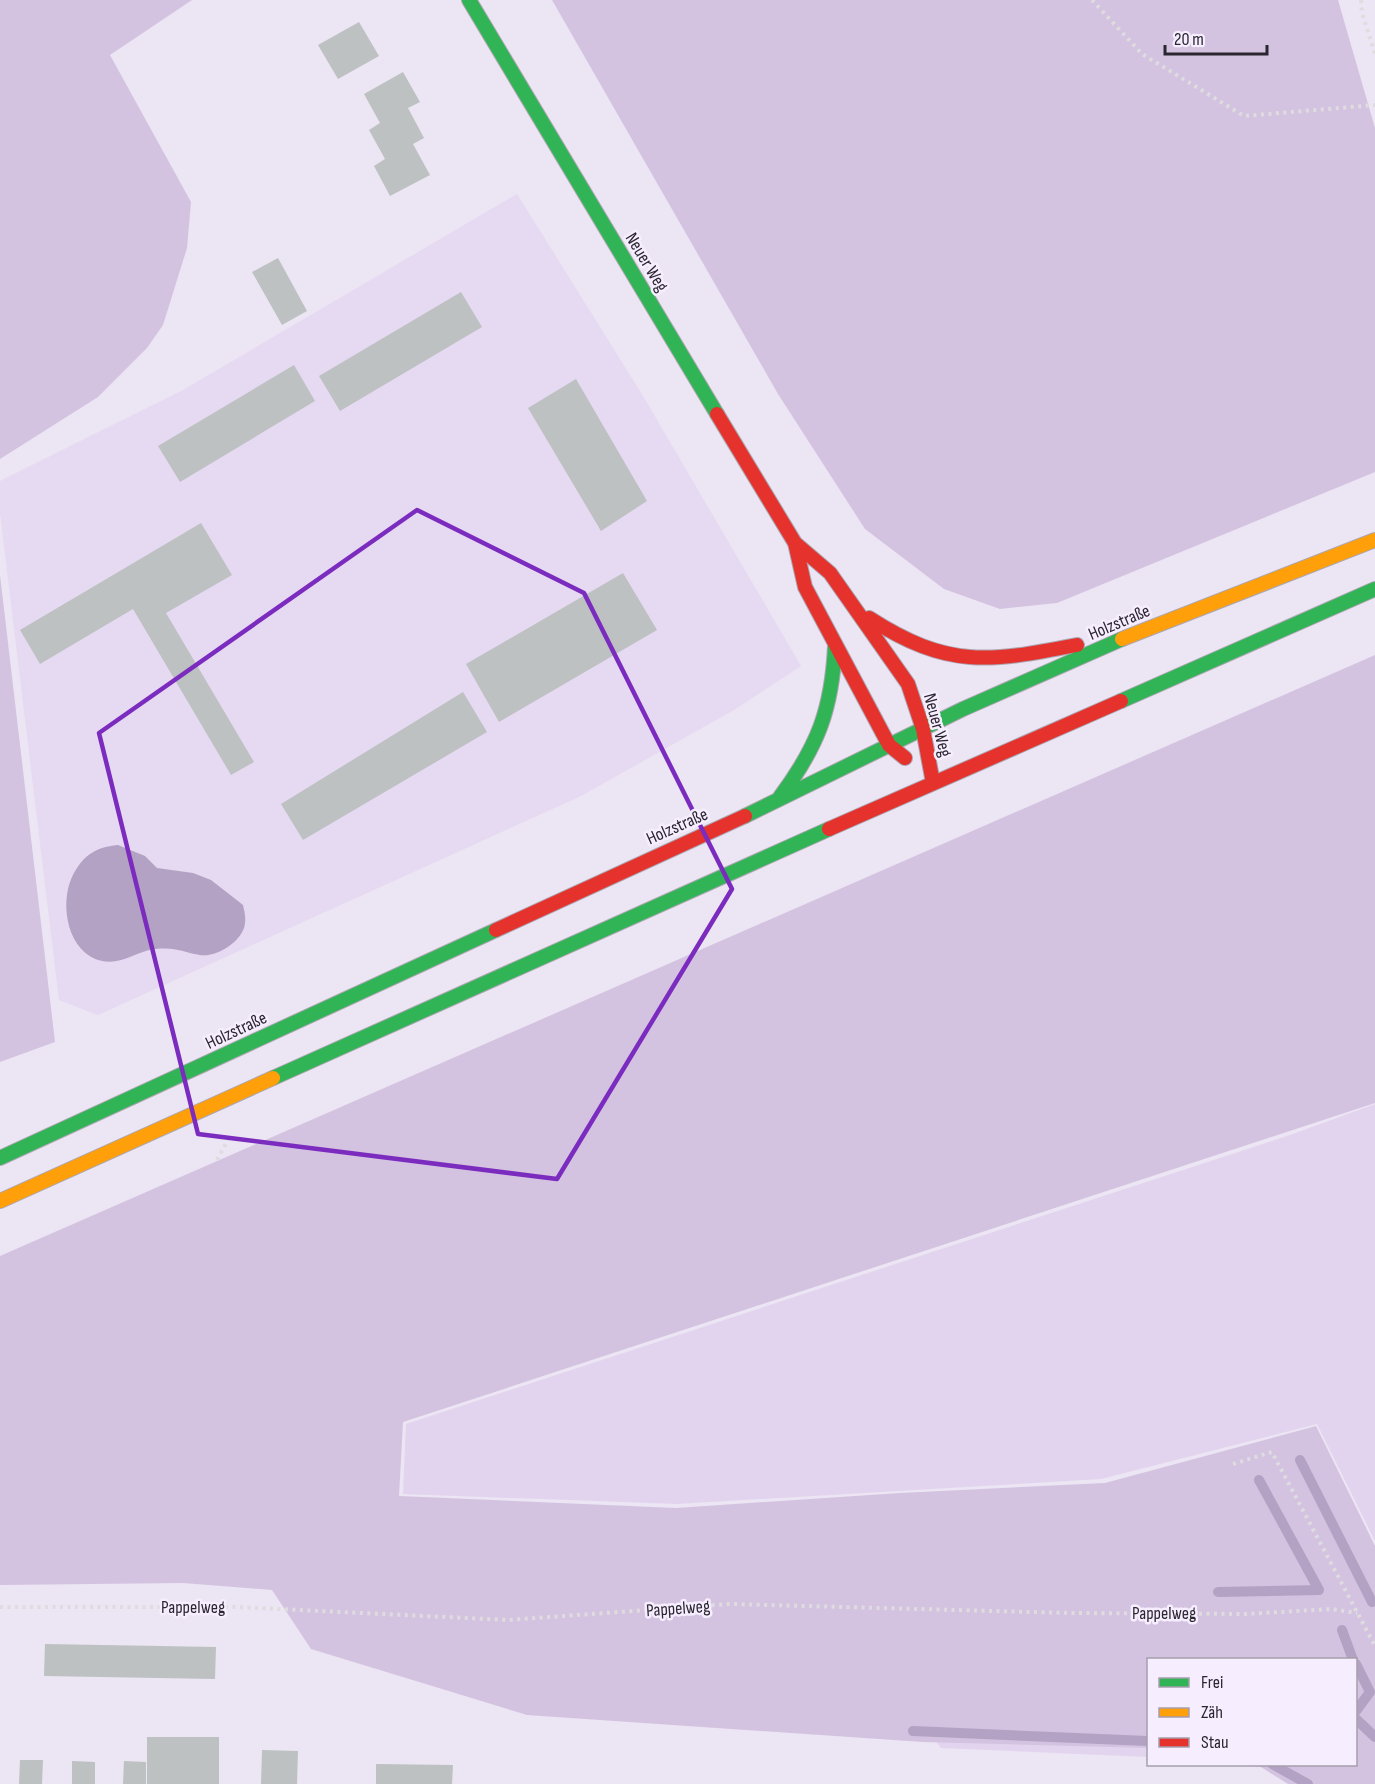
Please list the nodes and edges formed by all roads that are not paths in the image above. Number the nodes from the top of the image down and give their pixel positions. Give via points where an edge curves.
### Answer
1 (468, 0) edge
2 (1375, 540) edge
3 (795, 543) junction
4 (1375, 589) edge
5 (856, 608) junction
6 (1134, 634) junction
7 (835, 645) junction
8 (922, 729) junction
9 (889, 745) junction
10 (933, 783) junction
11 (778, 800) junction
12 (0, 1158) edge
13 (0, 1201) edge

1 - 3 main road, Neuer Weg
2 - 6 main road, Holzstraße
3 - 5 main road, Neuer Weg via 830,573
3 - 7 main road, Neuer Weg via 805,587
4 - 10 main road
5 - 6 main road via 894,636 957,658 1018,656
5 - 8 main road, Neuer Weg via 908,684
6 - 8 main road, Holzstraße
7 - 9 main road, Neuer Weg
7 - 11 main road via 834,682 819,740
8 - 9 main road, Holzstraße
8 - 10 main road, Neuer Weg
9 - 10 main road, Neuer Weg
9 - 11 main road, Holzstraße
10 - 13 main road
11 - 12 main road, Holzstraße

